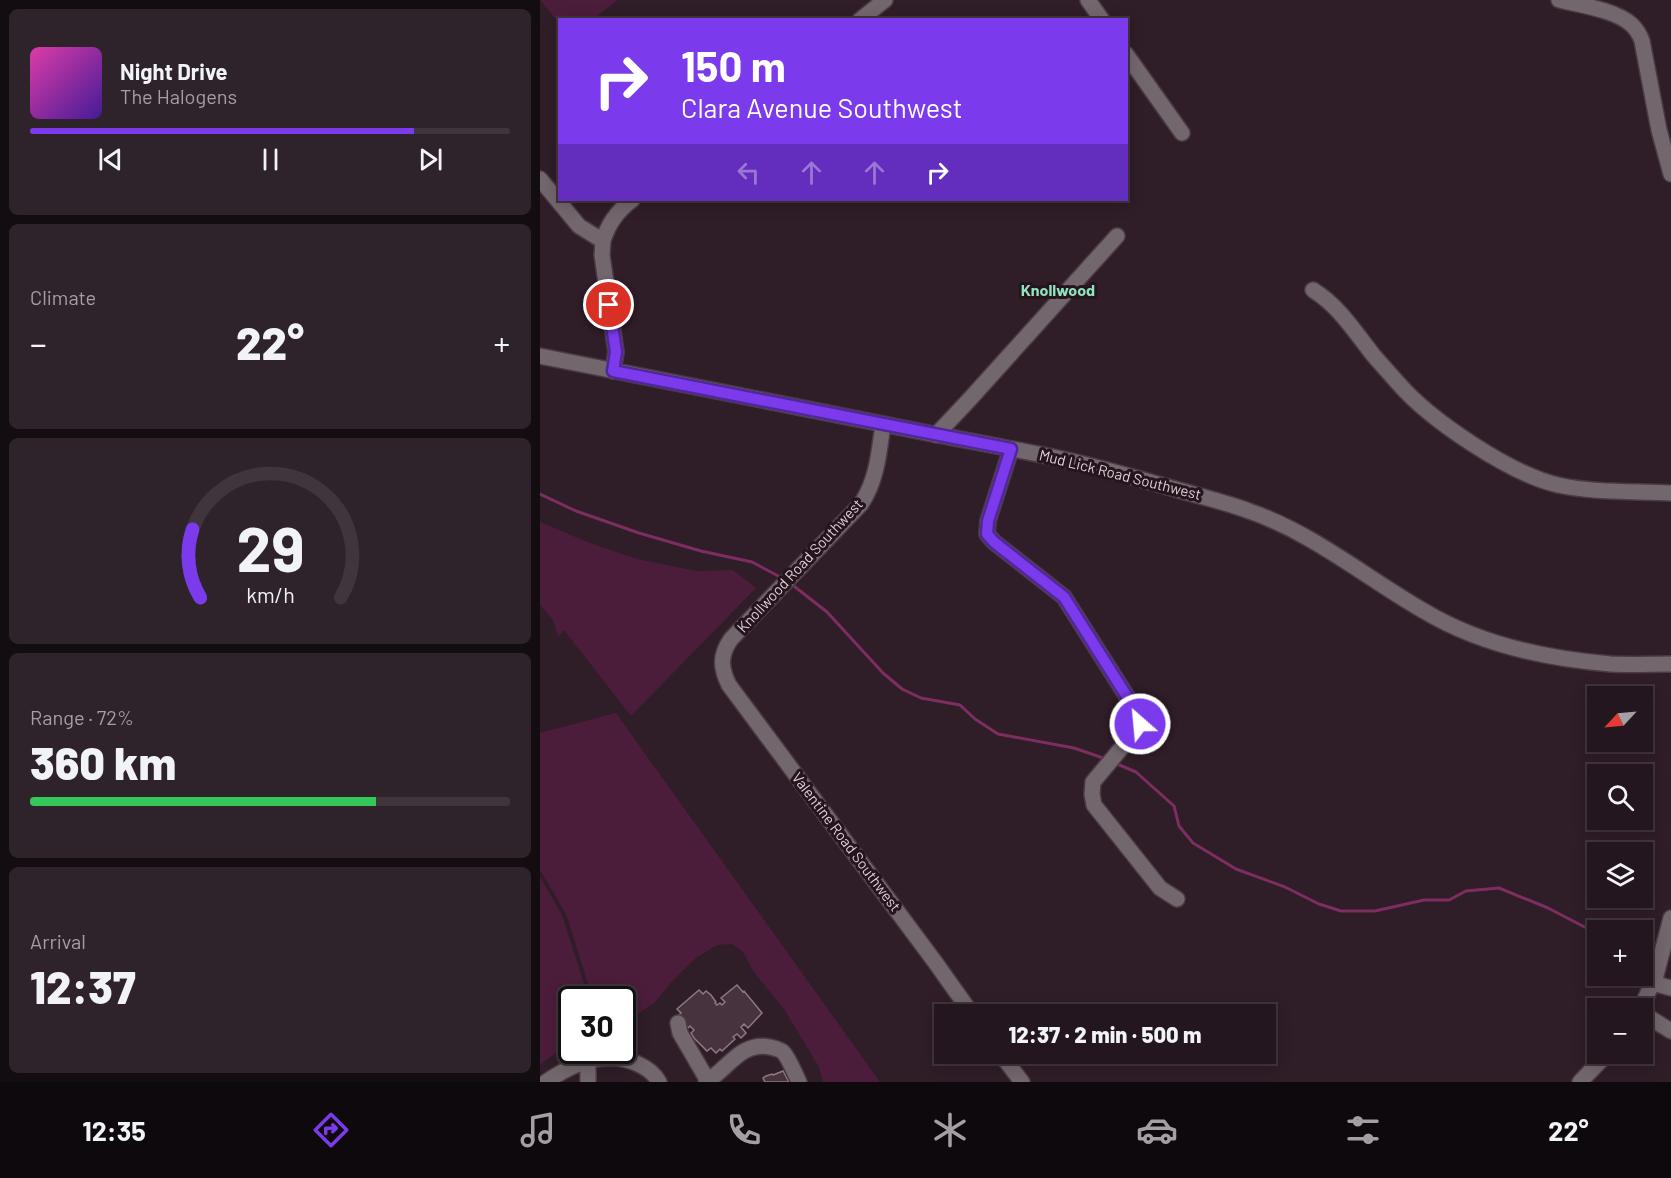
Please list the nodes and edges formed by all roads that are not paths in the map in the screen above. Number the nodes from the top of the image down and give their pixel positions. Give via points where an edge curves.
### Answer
1 (885, 0) edge
2 (1088, 0) edge
3 (1559, 0) edge
4 (862, 18) edge
5 (1101, 18) edge
6 (1128, 57) edge
7 (1182, 133) dead end
8 (1671, 174) edge
9 (540, 179) edge
10 (558, 201) edge
11 (558, 201) edge
12 (631, 201) edge
13 (1117, 236) dead end
14 (603, 241) junction
15 (1313, 290) dead end
16 (540, 356) edge
17 (613, 371) junction
18 (883, 424) junction
19 (936, 435) junction
20 (1011, 449) junction
21 (1671, 493) edge
22 (1671, 664) edge
23 (723, 669) joint
24 (1177, 899) dead end
25 (1671, 918) edge
26 (1657, 971) junction
27 (1671, 988) edge
28 (1645, 998) edge
29 (965, 1004) edge
30 (1653, 1020) edge
31 (678, 1023) dead end
32 (1671, 1031) edge
33 (636, 1063) edge
34 (578, 1064) edge
35 (588, 1064) edge
36 (1008, 1064) edge
37 (1597, 1064) edge
38 (554, 1079) edge
39 (588, 1082) edge
40 (658, 1082) edge
41 (707, 1082) edge
42 (799, 1082) edge
43 (1022, 1082) edge
44 (1580, 1082) edge

1 - 4 street
2 - 5 street
3 - 8 street via 1612,14 1638,32
6 - 7 street
9 - 10 street
11 - 14 street via 579,226
12 - 14 street via 607,227
13 - 19 street
14 - 17 street via 616,352
15 - 21 street via 1345,318 1376,358 1427,411 1519,471 1576,488
16 - 17 street, Mud Lick Road Southwest
17 - 18 street, Mud Lick Road Southwest
18 - 19 street, Mud Lick Road Southwest
18 - 23 street, Knollwood Road Southwest via 876,472 861,504 731,639 722,657
19 - 20 street, Mud Lick Road Southwest
20 - 22 street, Mud Lick Road Southwest via 1115,472 1273,520 1308,537 1426,612 1477,636 1581,660
20 - 24 street via 987,534 1064,597 1138,714 1140,724 1093,782 1094,805 1160,888
23 - 29 street, Valentine Road Southwest via 729,685
25 - 26 street
26 - 27 street
26 - 28 street
30 - 32 street
31 - 41 street
33 - 40 street
34 - 38 street
35 - 39 street
36 - 43 street
37 - 44 street
41 - 42 street via 753,1046 777,1048 784,1053

